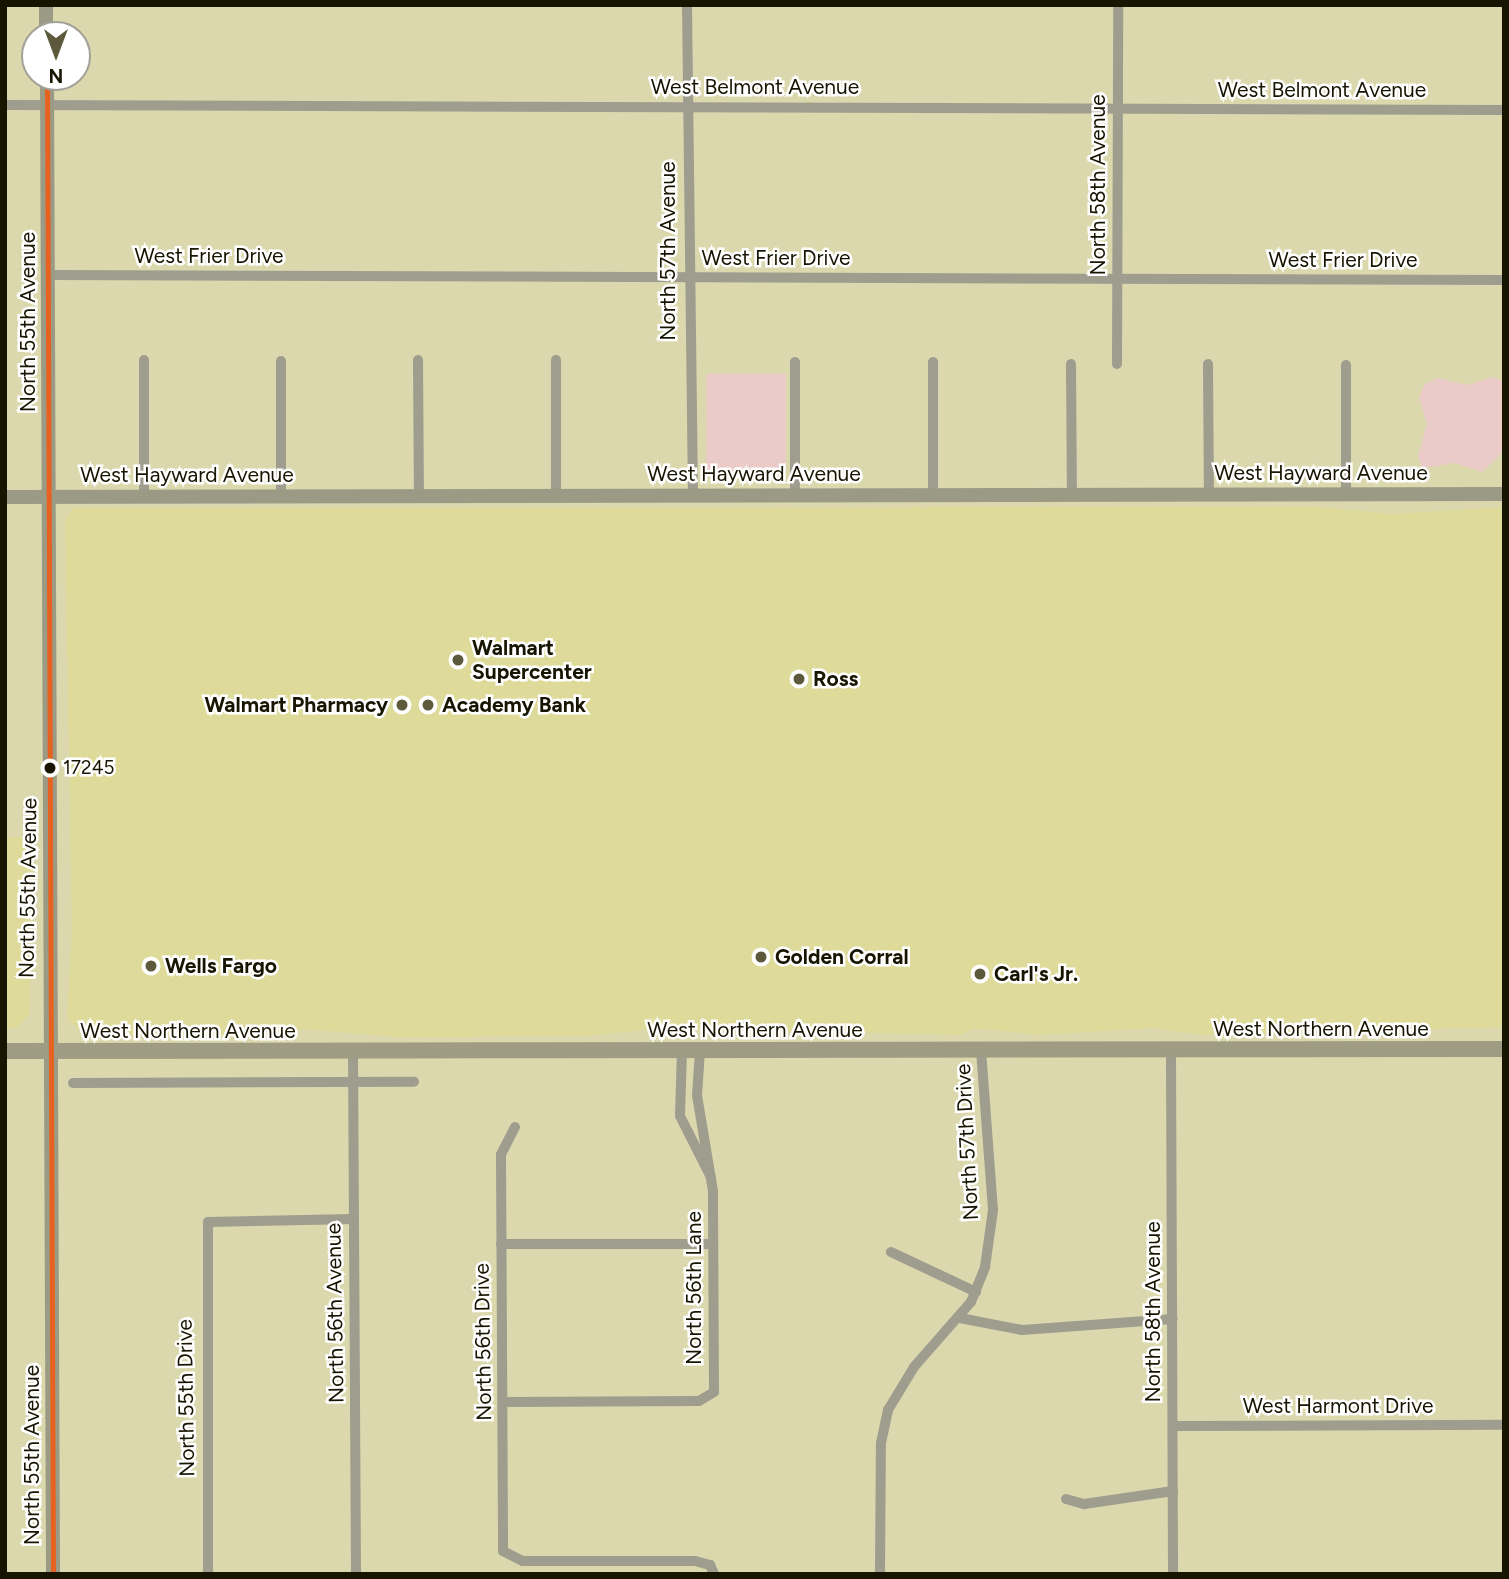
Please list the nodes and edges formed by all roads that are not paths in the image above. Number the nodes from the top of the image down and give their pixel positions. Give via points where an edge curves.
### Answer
1 (687, 5) edge
2 (1118, 5) edge
3 (47, 91) edge
4 (5, 105) edge
5 (47, 105) junction
6 (688, 106) junction
7 (1118, 109) junction
8 (1504, 110) edge
9 (49, 275) junction
10 (688, 277) junction
11 (1117, 278) junction
12 (1504, 280) edge
13 (144, 360) dead end
14 (418, 360) dead end
15 (556, 360) dead end
16 (281, 361) dead end
17 (796, 362) dead end
18 (933, 362) dead end
19 (1071, 364) dead end
20 (1117, 364) dead end
21 (1208, 364) dead end
22 (1346, 365) dead end
23 (1072, 494) junction
24 (1209, 494) junction
25 (1346, 494) junction
26 (1504, 494) edge
27 (693, 495) junction
28 (795, 495) junction
29 (933, 495) junction
30 (5, 496) edge
31 (50, 496) junction
32 (144, 496) junction
33 (281, 496) junction
34 (419, 496) junction
35 (556, 496) junction
36 (1504, 1049) edge
37 (5, 1051) edge
38 (48, 1051) junction
39 (682, 1051) junction
40 (700, 1051) junction
41 (1171, 1051) junction
42 (353, 1052) junction
43 (981, 1052) junction
44 (353, 1082) junction
45 (414, 1082) dead end
46 (73, 1083) dead end
47 (515, 1127) dead end
48 (712, 1177) junction
49 (353, 1219) junction
50 (501, 1244) junction
51 (713, 1244) junction
52 (891, 1252) dead end
53 (976, 1292) junction
54 (960, 1318) junction
55 (1173, 1319) junction
56 (503, 1402) junction
57 (1504, 1425) edge
58 (1173, 1426) junction
59 (1173, 1491) junction
60 (1066, 1499) dead end
61 (712, 1569) edge
62 (54, 1574) edge
63 (208, 1574) edge
64 (356, 1574) edge
65 (880, 1574) edge
66 (1173, 1574) edge

1 - 6 street, North 57th Avenue
2 - 7 street, North 58th Avenue
3 - 5 street, North 55th Avenue
4 - 5 street, West Belmont Avenue
5 - 6 street, West Belmont Avenue
5 - 9 street, North 55th Avenue
6 - 7 street, West Belmont Avenue
6 - 10 street, North 57th Avenue
7 - 8 street, West Belmont Avenue
7 - 11 street, North 58th Avenue
9 - 10 street, West Frier Drive
9 - 31 street, North 55th Avenue
10 - 11 street, West Frier Drive
10 - 27 street, North 57th Avenue
11 - 12 street, West Frier Drive
11 - 20 street, North 58th Avenue
13 - 32 street
14 - 34 street
15 - 35 street
16 - 33 street
17 - 28 street
18 - 29 street
19 - 23 street
21 - 24 street
22 - 25 street
23 - 24 street, West Hayward Avenue
23 - 29 street, West Hayward Avenue
24 - 25 street, West Hayward Avenue
25 - 26 street, West Hayward Avenue
27 - 28 street, West Hayward Avenue
27 - 35 street, West Hayward Avenue
28 - 29 street, West Hayward Avenue
30 - 31 street, West Hayward Avenue
31 - 32 street, West Hayward Avenue
31 - 38 street, North 55th Avenue
32 - 33 street, West Hayward Avenue
33 - 34 street, West Hayward Avenue
34 - 35 street, West Hayward Avenue
36 - 41 main road, West Northern Avenue
37 - 38 main road, West Northern Avenue
38 - 42 main road, West Northern Avenue
38 - 62 street, North 55th Avenue
39 - 40 main road, West Northern Avenue
39 - 42 main road, West Northern Avenue
39 - 48 street, North 56th Lane via 680,1116
40 - 43 main road, West Northern Avenue
40 - 48 street, North 56th Lane via 697,1095
41 - 43 main road, West Northern Avenue
41 - 55 street, North 58th Avenue
42 - 44 street, North 56th Avenue
43 - 53 street, North 57th Drive via 993,1210
44 - 45 street
44 - 46 street
44 - 49 street, North 56th Avenue
47 - 50 street, North 56th Drive via 501,1155
48 - 51 street, North 56th Lane
49 - 63 street, North 55th Drive via 208,1222
49 - 64 street, North 56th Avenue
50 - 51 street
50 - 56 street, North 56th Drive
51 - 56 street, North 56th Lane via 709,1398
52 - 53 street
53 - 54 street, North 57th Drive
54 - 55 street via 1023,1330
54 - 65 street, North 57th Drive via 914,1367 888,1410 881,1443
55 - 58 street, North 58th Avenue
56 - 61 street, North 56th Drive via 503,1551 508,1559
57 - 58 street, West Harmont Drive
58 - 59 street, North 58th Avenue
59 - 60 street via 1084,1504
59 - 66 street, North 58th Avenue

